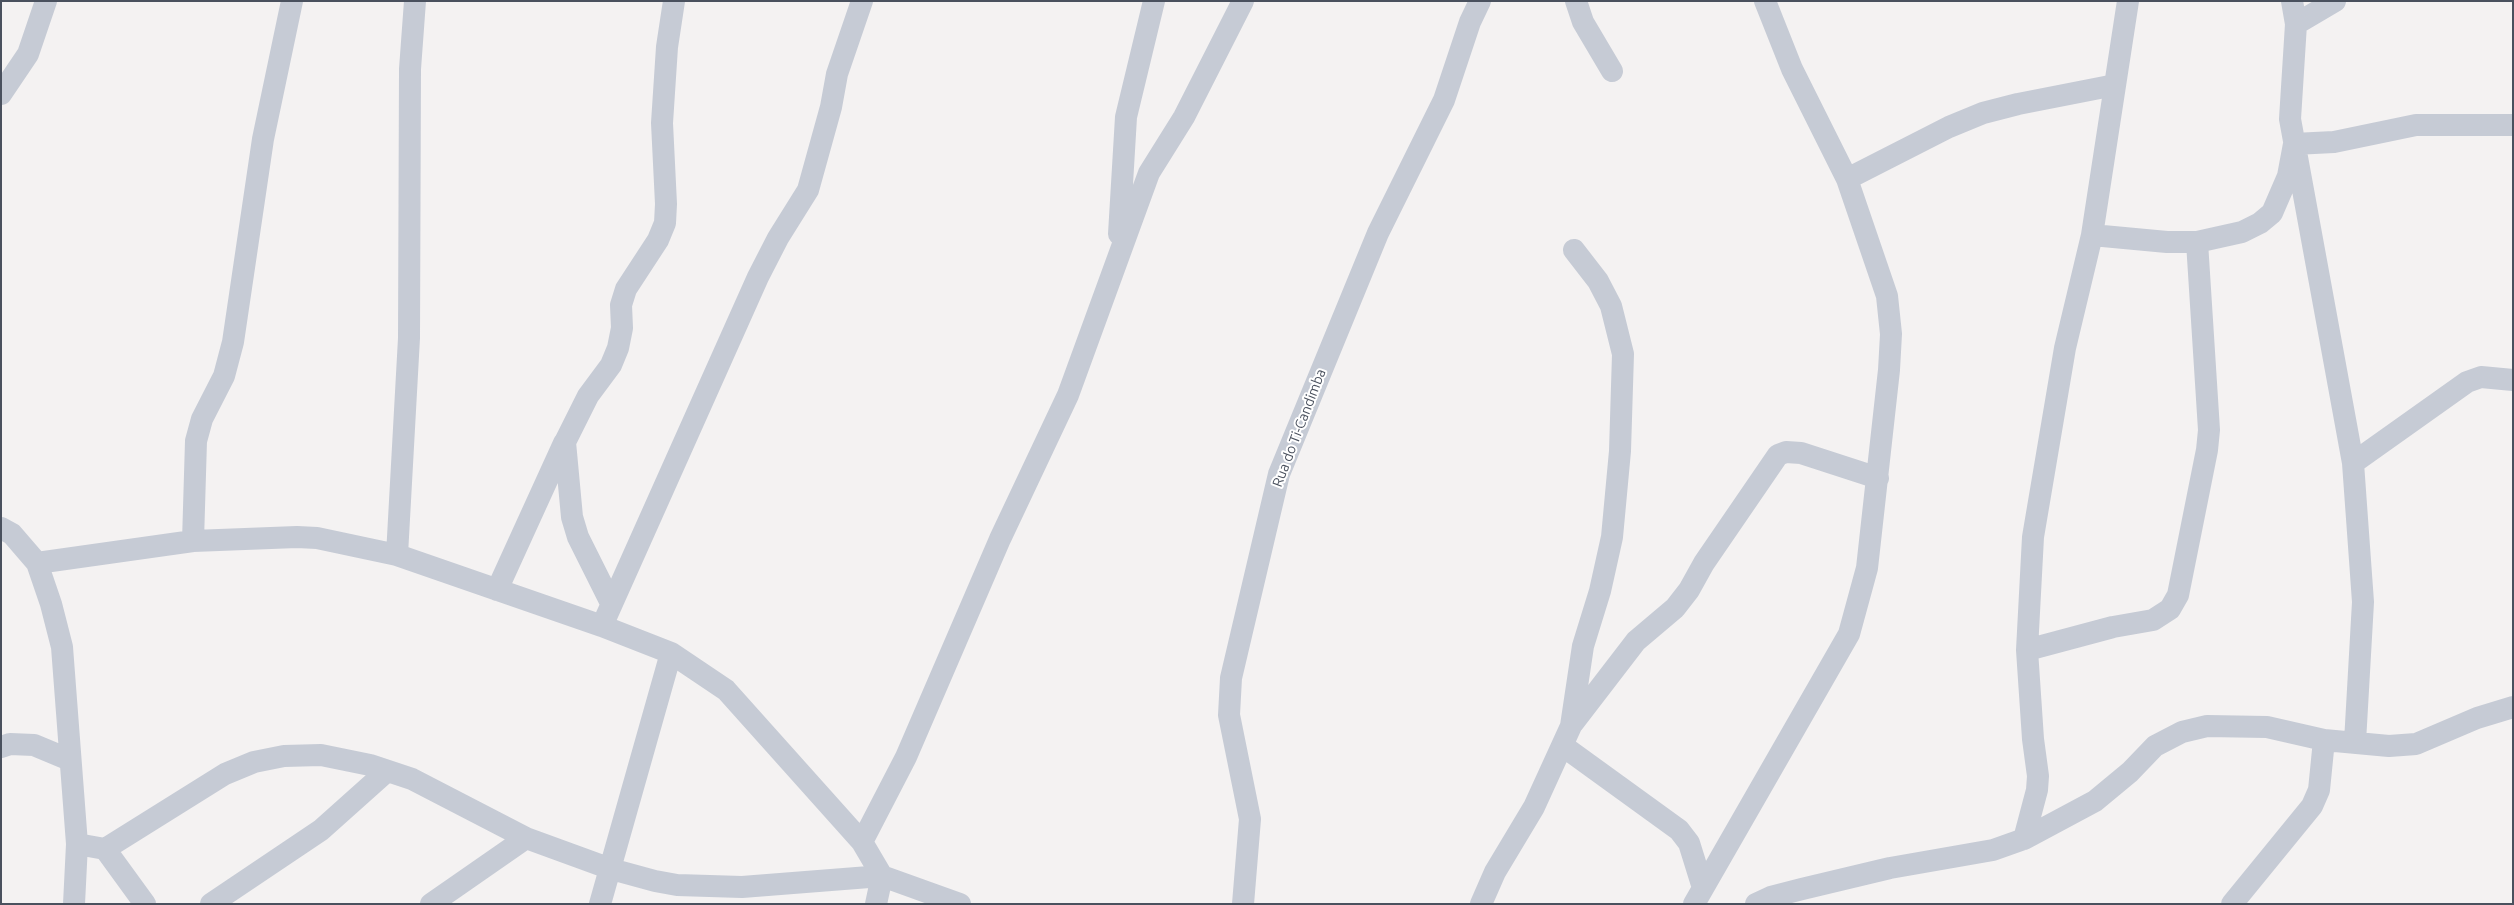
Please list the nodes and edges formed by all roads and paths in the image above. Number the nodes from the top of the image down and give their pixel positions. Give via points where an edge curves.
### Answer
1 (46, 1) edge
2 (292, 1) edge
3 (415, 1) edge
4 (674, 1) edge
5 (862, 1) edge
6 (1154, 1) edge
7 (1243, 1) edge
8 (1480, 1) edge
9 (1576, 1) edge
10 (1765, 1) edge
11 (2128, 1) edge
12 (2292, 1) edge
13 (2335, 1) edge
14 (2296, 24) junction
15 (1612, 71) dead end
16 (2115, 85) junction
17 (1, 94) edge
18 (2513, 125) edge
19 (2294, 144) junction
20 (1847, 179) junction
21 (2092, 235) junction
22 (2198, 242) junction
23 (1574, 250) dead end
24 (1119, 251) junction
25 (2513, 380) edge
26 (565, 442) junction
27 (2353, 463) junction
28 (1878, 478) junction
29 (1, 528) edge
30 (192, 541) junction
31 (397, 555) junction
32 (38, 563) junction
33 (497, 590) junction
34 (611, 603) junction
35 (602, 626) junction
36 (2027, 650) junction
37 (671, 653) junction
38 (2513, 707) edge
39 (1571, 726) junction
40 (2324, 740) junction
41 (2356, 742) junction
42 (1563, 746) junction
43 (1, 747) edge
44 (70, 760) junction
45 (387, 771) junction
46 (526, 838) junction
47 (2024, 839) junction
48 (862, 842) junction
49 (77, 844) junction
50 (105, 849) junction
51 (611, 869) junction
52 (882, 876) junction
53 (741, 896) edge
54 (1699, 896) edge
55 (74, 904) edge
56 (145, 904) edge
57 (211, 904) edge
58 (431, 904) edge
59 (600, 904) edge
60 (876, 904) edge
61 (960, 904) edge
62 (1243, 904) edge
63 (1481, 904) edge
64 (1756, 904) edge
65 (2232, 904) edge

1 - 17 street via 28,54
2 - 30 street via 262,139 232,342 224,376 202,419 196,441
3 - 31 street via 410,69 409,338
4 - 26 street via 667,47 662,123 665,223 658,240 626,289 621,305 622,328 611,365 588,396
5 - 34 street via 837,74 828,120 808,190 778,238 758,277
6 - 24 street via 1126,117
7 - 24 street via 1184,117 1149,173
8 - 62 street, Rua do Ti-Candimba via 1470,22 1444,100 1378,233 1278,474 1230,678 1229,715 1250,819
9 - 15 street via 1583,22
10 - 20 street via 1792,69
11 - 16 street
12 - 14 street
13 - 14 street
14 - 19 street via 2290,98
16 - 20 street via 1983,113 1949,127
16 - 21 street
18 - 19 street via 2416,126 2334,142
19 - 22 street via 2288,176 2272,213 2260,223 2242,232
19 - 27 street
20 - 28 street via 1887,296 1892,334
21 - 22 street via 2167,242
21 - 36 street via 2065,348 2033,537
22 - 36 street via 2209,430 2178,595 2170,609 2153,620 2113,627
23 - 39 street via 1598,281 1611,306 1623,354 1623,390 1612,536 1600,591 1583,646
24 - 48 street via 1068,395 1000,539 906,758
25 - 27 street via 2481,377 2467,382
26 - 33 street
26 - 34 street via 572,517 578,538
27 - 41 street via 2363,602
28 - 39 street via 1801,453 1786,452 1778,455 1704,563 1690,590 1675,608 1636,641
28 - 54 street via 1867,568 1849,634
29 - 32 street via 12,534
30 - 31 street via 317,538
30 - 32 street
31 - 33 street
32 - 44 street via 62,647
33 - 35 street
34 - 35 street
35 - 37 street
36 - 47 street via 2038,776 2037,790
37 - 48 street via 726,690
37 - 51 street
38 - 41 street via 2477,718 2416,744 2389,746
39 - 42 street
40 - 41 street
40 - 47 street via 2267,727 2207,726 2182,732 2155,746 2095,801
40 - 65 street via 2319,790 2312,806
42 - 54 street via 1679,830 1689,843
42 - 63 street via 1534,807 1495,872
43 - 44 street via 10,744 34,744
44 - 49 street
45 - 46 street via 412,779
45 - 50 street via 321,755 284,756 254,762 218,778
45 - 57 street via 321,830
46 - 51 street
46 - 58 street
47 - 64 street via 1993,850 1890,868 1802,889 1771,897
48 - 52 street
49 - 50 street
49 - 55 street
50 - 56 street
51 - 53 street via 676,885
51 - 59 street
52 - 53 street
52 - 60 street
52 - 61 street

